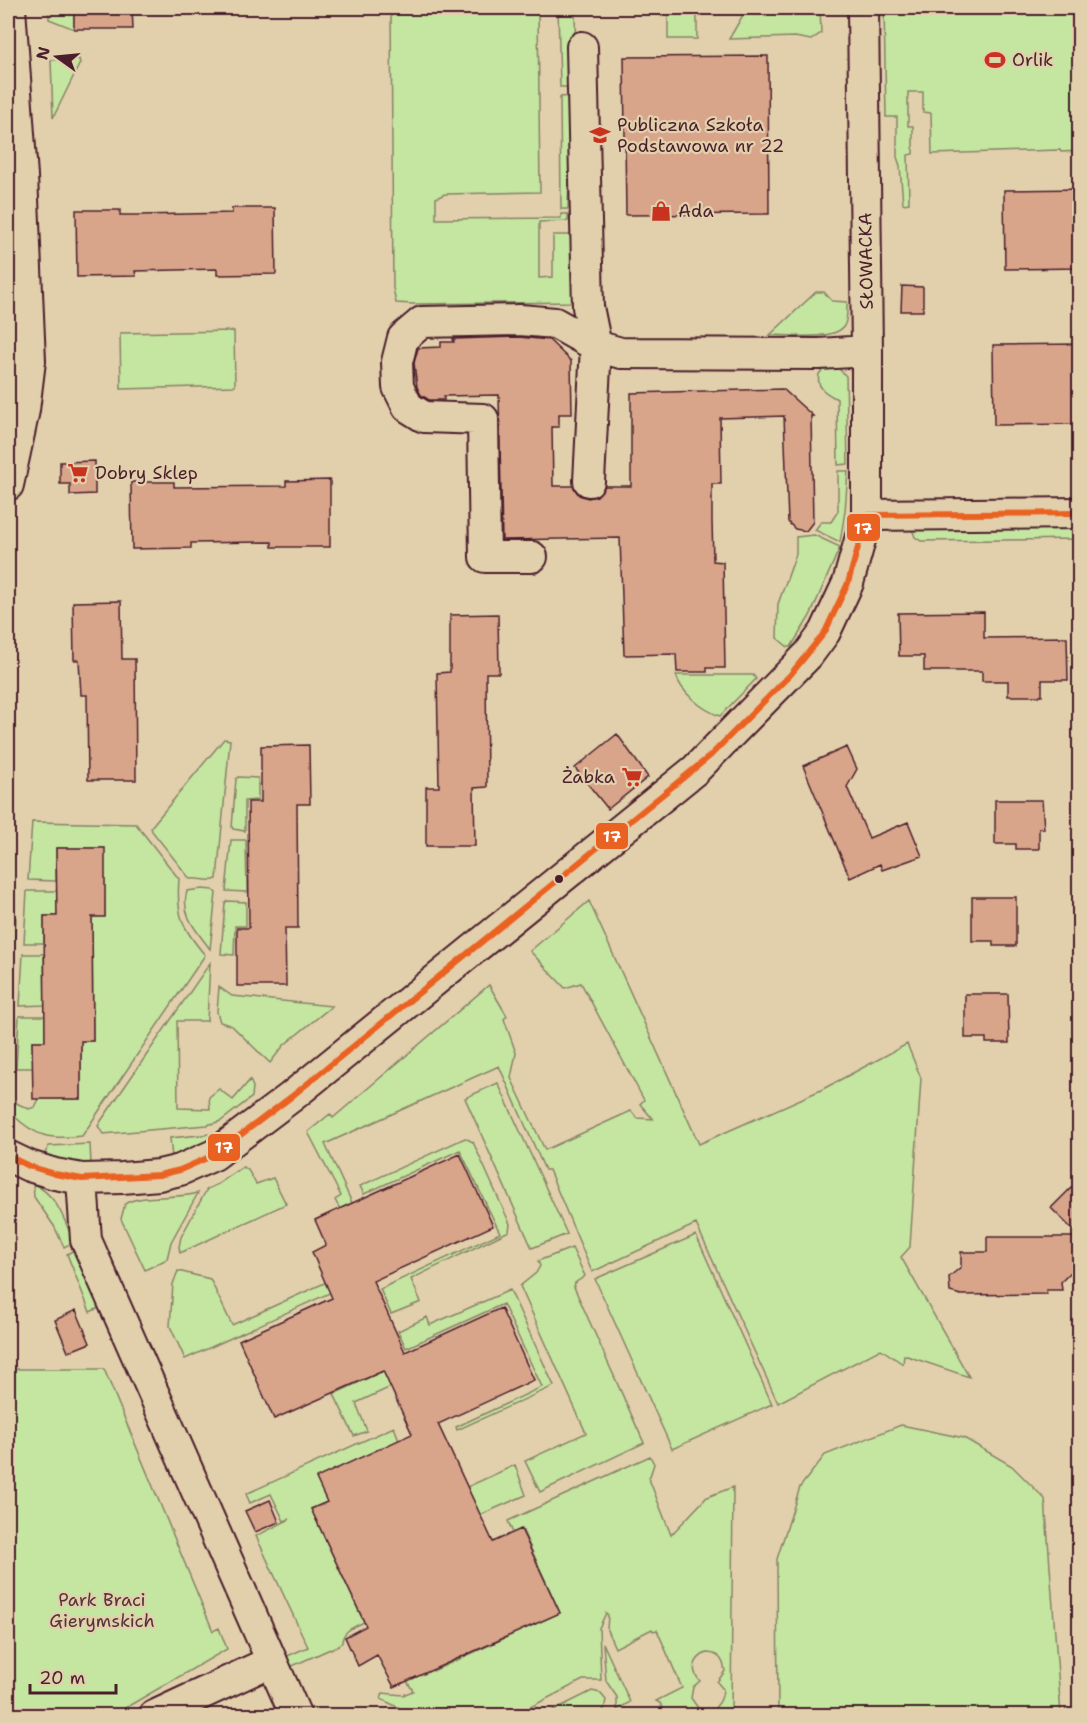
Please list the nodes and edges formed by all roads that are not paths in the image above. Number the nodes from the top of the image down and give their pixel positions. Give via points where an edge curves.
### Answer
1 (10, 8) edge
2 (863, 8) edge
3 (582, 47) dead end
4 (596, 345) junction
5 (867, 351) junction
6 (589, 481) dead end
7 (8, 485) edge
8 (1080, 513) edge
9 (867, 516) junction
10 (532, 557) dead end
11 (8, 1156) edge
12 (82, 1179) junction
13 (272, 1661) junction
14 (154, 1716) edge
15 (296, 1716) edge

1 - 7 street via 30,361
2 - 5 street, SŁOWACKA
3 - 4 street via 588,307
4 - 5 street via 621,353
4 - 6 street
4 - 10 street via 555,323 520,320 422,322 403,338 398,387 408,407 424,417 483,419 485,557
5 - 9 street, SŁOWACKA
8 - 9 street
9 - 12 street, SŁOWACKA via 848,583 825,632 791,674 694,770 214,1155 180,1170 159,1174
11 - 12 street, SŁOWACKA via 29,1166
12 - 13 street via 86,1240
13 - 14 street
13 - 15 street

